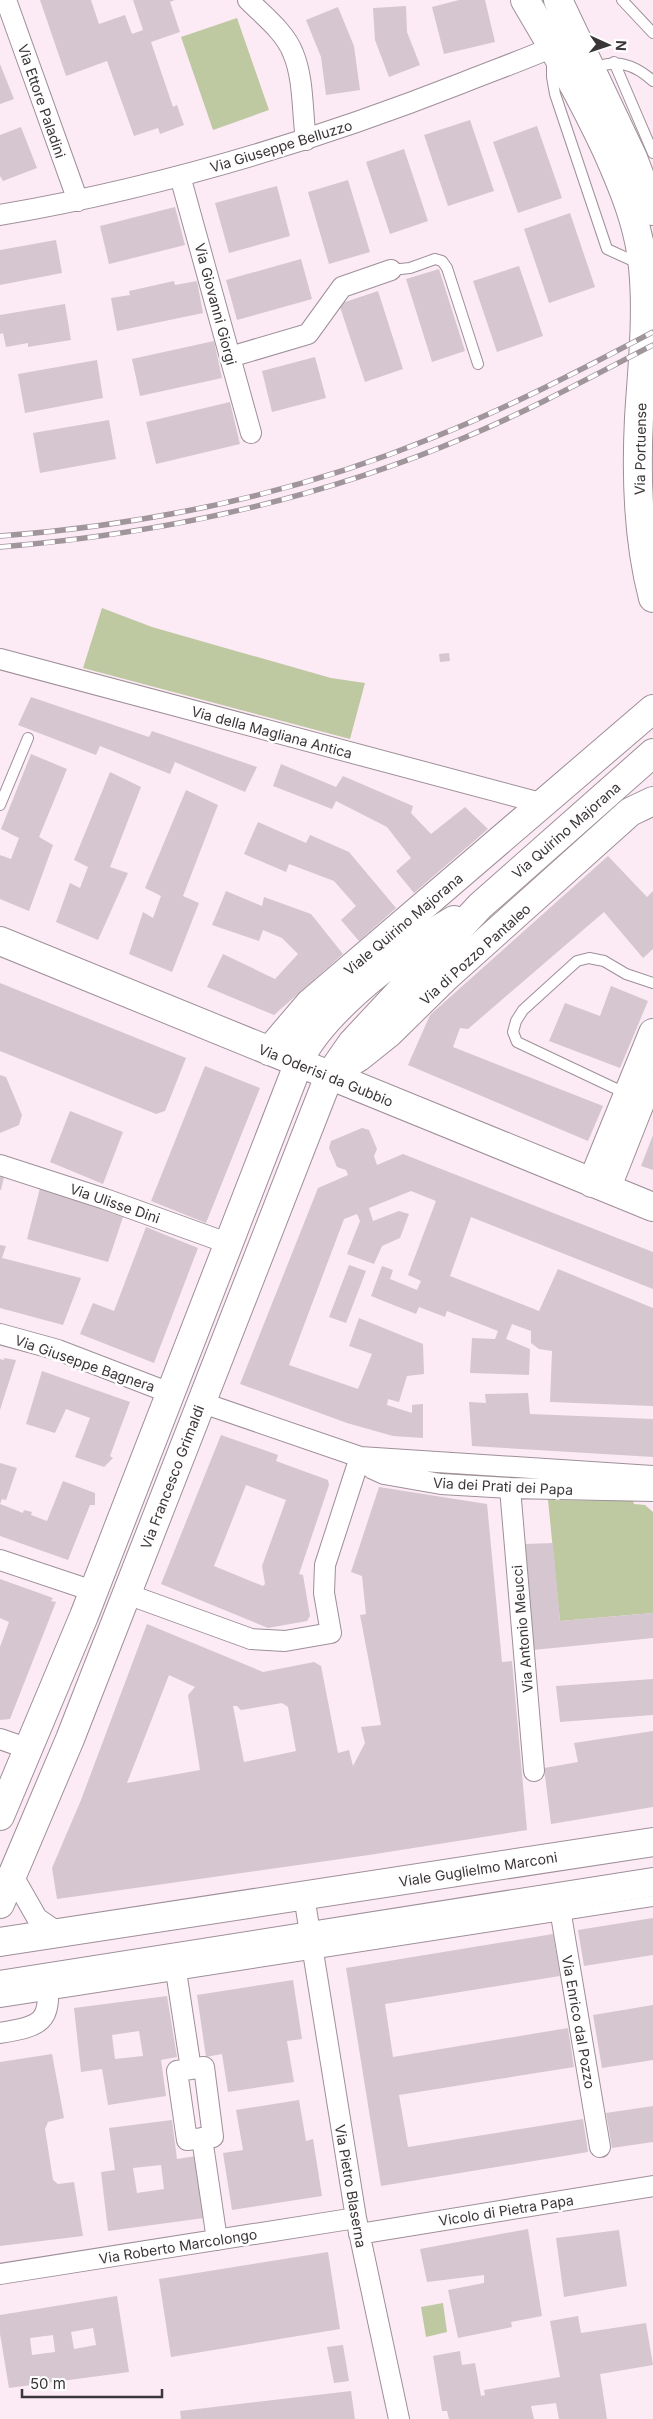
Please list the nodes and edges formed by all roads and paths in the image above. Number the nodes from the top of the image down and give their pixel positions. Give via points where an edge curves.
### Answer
1 (6, 0) edge
2 (248, 0) edge
3 (622, 0) edge
4 (542, 3) edge
5 (653, 33) edge
6 (554, 47) junction
7 (602, 65) junction
8 (653, 81) edge
9 (306, 140) junction
10 (653, 153) edge
11 (180, 176) junction
12 (78, 201) junction
13 (653, 211) edge
14 (0, 215) edge
15 (643, 266) junction
16 (391, 270) joint
17 (230, 357) junction
18 (478, 364) dead end
19 (251, 433) dead end
20 (653, 598) edge
21 (0, 659) edge
22 (653, 709) edge
23 (28, 738) dead end
24 (653, 753) edge
25 (653, 801) edge
26 (544, 804) junction
27 (0, 805) edge
28 (653, 813) edge
29 (616, 826) junction
30 (480, 906) junction
31 (0, 941) edge
32 (653, 983) edge
33 (653, 1033) edge
34 (269, 1051) junction
35 (298, 1064) junction
36 (329, 1076) junction
37 (653, 1082) edge
38 (627, 1094) junction
39 (0, 1165) edge
40 (601, 1186) junction
41 (653, 1207) edge
42 (230, 1244) junction
43 (0, 1334) edge
44 (170, 1393) junction
45 (200, 1402) junction
46 (360, 1457) junction
47 (653, 1476) edge
48 (510, 1488) junction
49 (653, 1491) edge
50 (0, 1560) edge
51 (93, 1591) junction
52 (127, 1594) junction
53 (0, 1739) edge
54 (29, 1750) junction
55 (534, 1771) dead end
56 (0, 1816) edge
57 (653, 1842) edge
58 (12, 1876) junction
59 (653, 1882) edge
60 (304, 1896) junction
61 (653, 1901) edge
62 (0, 1904) edge
63 (559, 1906) junction
64 (60, 1934) junction
65 (0, 1942) edge
66 (311, 1944) junction
67 (175, 1966) junction
68 (0, 1985) edge
69 (48, 1986) junction
70 (0, 2002) edge
71 (0, 2032) edge
72 (191, 2069) junction
73 (202, 2138) junction
74 (600, 2147) dead end
75 (653, 2186) edge
76 (358, 2226) junction
77 (217, 2240) junction
78 (0, 2274) edge
79 (399, 2419) edge

1 - 12 street, Via Ettore Paladini
2 - 9 street via 293,52
3 - 5 lane
4 - 6 main road, Via Portuense
4 - 7 main road, Via Portuense
6 - 9 street, Via Giuseppe Belluzzo via 384,114
6 - 15 main road, Via Portuense via 628,200
6 - 15 lane via 551,71 555,94 607,248
7 - 8 lane via 634,67
7 - 10 lane
7 - 13 main road, Via Portuense
9 - 11 street, Via Giuseppe Belluzzo
11 - 12 street, Via Giuseppe Belluzzo
11 - 17 street, Via Giovanni Giorgi
12 - 14 street, Via Giuseppe Belluzzo
15 - 20 main road, Via Portuense via 639,496
16 - 17 street via 342,287 308,334
16 - 18 lane via 442,261
17 - 19 street, Via Giovanni Giorgi
21 - 26 street, Via della Magliana Antica
22 - 26 main road
23 - 27 lane
24 - 30 main road, Via Quirino Majorana
25 - 29 main road, Via di Pozzo Pantaleo via 635,808
26 - 34 main road, Viale Quirino Majorana via 309,1004
28 - 29 main road, Via di Pozzo Pantaleo
29 - 36 main road, Via di Pozzo Pantaleo via 446,977 389,1033 359,1058
30 - 35 main road, Via Quirino Majorana via 437,930 369,982 317,1032
30 - 36 main road, Via Quirino Majorana via 352,1043
31 - 34 main road, Via Oderisi da Gubbio
32 - 38 lane via 626,974 604,961 589,958 577,961 523,1010 513,1032 518,1042
33 - 38 main road
34 - 35 main road, Via Oderisi da Gubbio
35 - 36 main road, Via Oderisi da Gubbio
35 - 42 main road
36 - 40 main road, Via Oderisi da Gubbio
36 - 45 main road, Via Francesco Grimaldi
37 - 40 street
38 - 40 main road
39 - 42 street, Via Ulisse Dini
40 - 41 main road, Via Oderisi da Gubbio
42 - 44 main road
43 - 44 street, Via Giuseppe Bagnera via 42,1344
44 - 51 main road
45 - 46 street, Via dei Prati dei Papa
45 - 52 main road, Via Francesco Grimaldi
46 - 47 street, Via dei Prati dei Papa
46 - 48 street, Via dei Prati dei Papa via 373,1469 391,1476 441,1484
46 - 52 street via 324,1565 324,1593 332,1633 285,1642 258,1641
48 - 49 street, Via dei Prati dei Papa
48 - 55 street, Via Antonio Meucci
50 - 51 street
51 - 54 main road
52 - 58 main road, Via Francesco Grimaldi
53 - 54 street
54 - 56 main road
57 - 60 main road, Viale Guglielmo Marconi
58 - 62 main road, Via Francesco Grimaldi
58 - 64 street via 37,1918
59 - 63 main road
60 - 64 main road, Viale Guglielmo Marconi
60 - 66 street
61 - 63 lane
63 - 66 main road
63 - 74 street, Via Enrico dal Pozzo
64 - 65 main road, Viale Guglielmo Marconi
66 - 67 main road
66 - 76 street, Via Pietro Blaserna
67 - 69 main road
67 - 72 street
68 - 69 main road
69 - 70 lane
69 - 71 street via 49,2005 44,2017 26,2028
72 - 73 street via 204,2067 213,2137
72 - 73 street via 177,2071 187,2140
73 - 77 street
75 - 76 street, Vicolo di Pietra Papa
76 - 77 street, Via Roberto Marcolongo
76 - 79 street, Via Pietro Blaserna
77 - 78 street, Via Roberto Marcolongo

